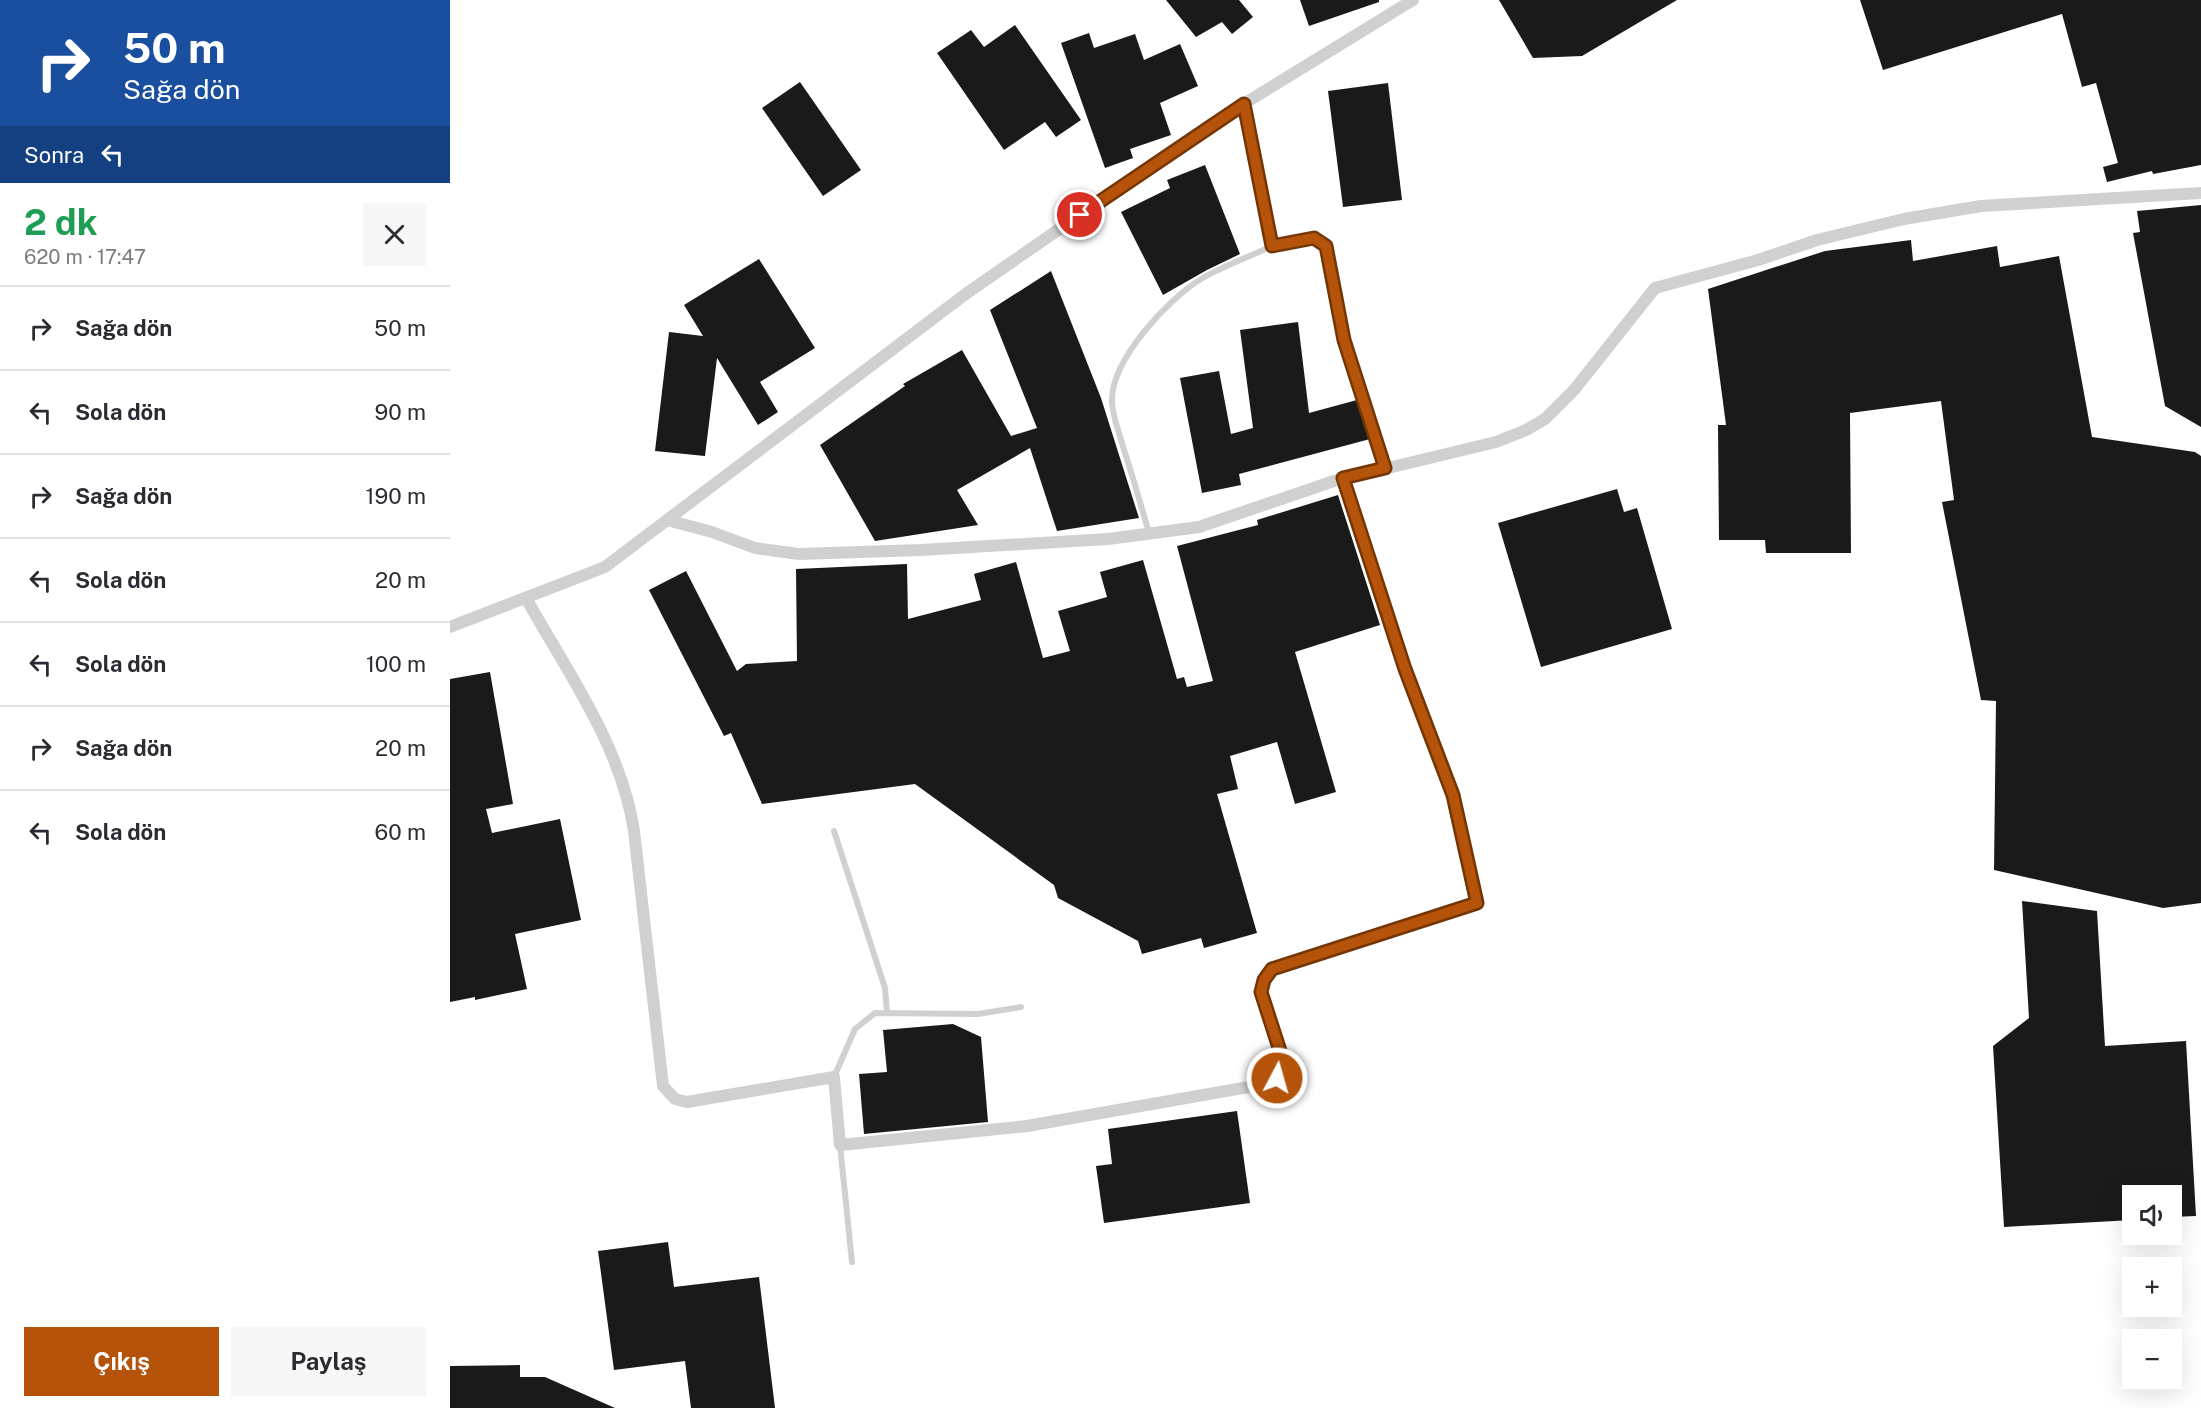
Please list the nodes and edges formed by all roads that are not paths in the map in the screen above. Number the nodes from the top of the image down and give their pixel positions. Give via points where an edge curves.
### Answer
1 (1413, 0) edge
2 (1244, 104) junction
3 (2201, 193) edge
4 (1272, 246) junction
5 (1385, 468) junction
6 (1343, 478) junction
7 (666, 520) junction
8 (1149, 533) junction
9 (525, 598) junction
10 (450, 627) edge
11 (834, 831) dead end
12 (1021, 1006) dead end
13 (887, 1012) junction
14 (834, 1077) junction
15 (840, 1145) junction
16 (852, 1262) dead end

1 - 2 street
2 - 4 lane
2 - 7 street via 967,293
3 - 5 street via 1981,206 1904,219 1655,288 1574,390 1545,419 1496,442
4 - 5 lane via 1314,238 1326,246 1344,340
4 - 8 lane via 1202,278 1177,296 1152,323 1115,377 1113,413
5 - 6 street
6 - 8 street via 1199,527
6 - 15 street via 1405,669 1453,795 1477,903 1272,969 1261,992 1283,1063 1277,1078 1266,1086 1027,1126
7 - 8 street via 755,548 799,554 1108,539
7 - 9 street via 605,567
9 - 10 street
9 - 14 street via 605,738 626,792 666,1091 687,1102
11 - 13 lane via 885,988
12 - 13 lane via 978,1014
13 - 14 lane via 874,1013 855,1029
14 - 15 street
15 - 16 lane

